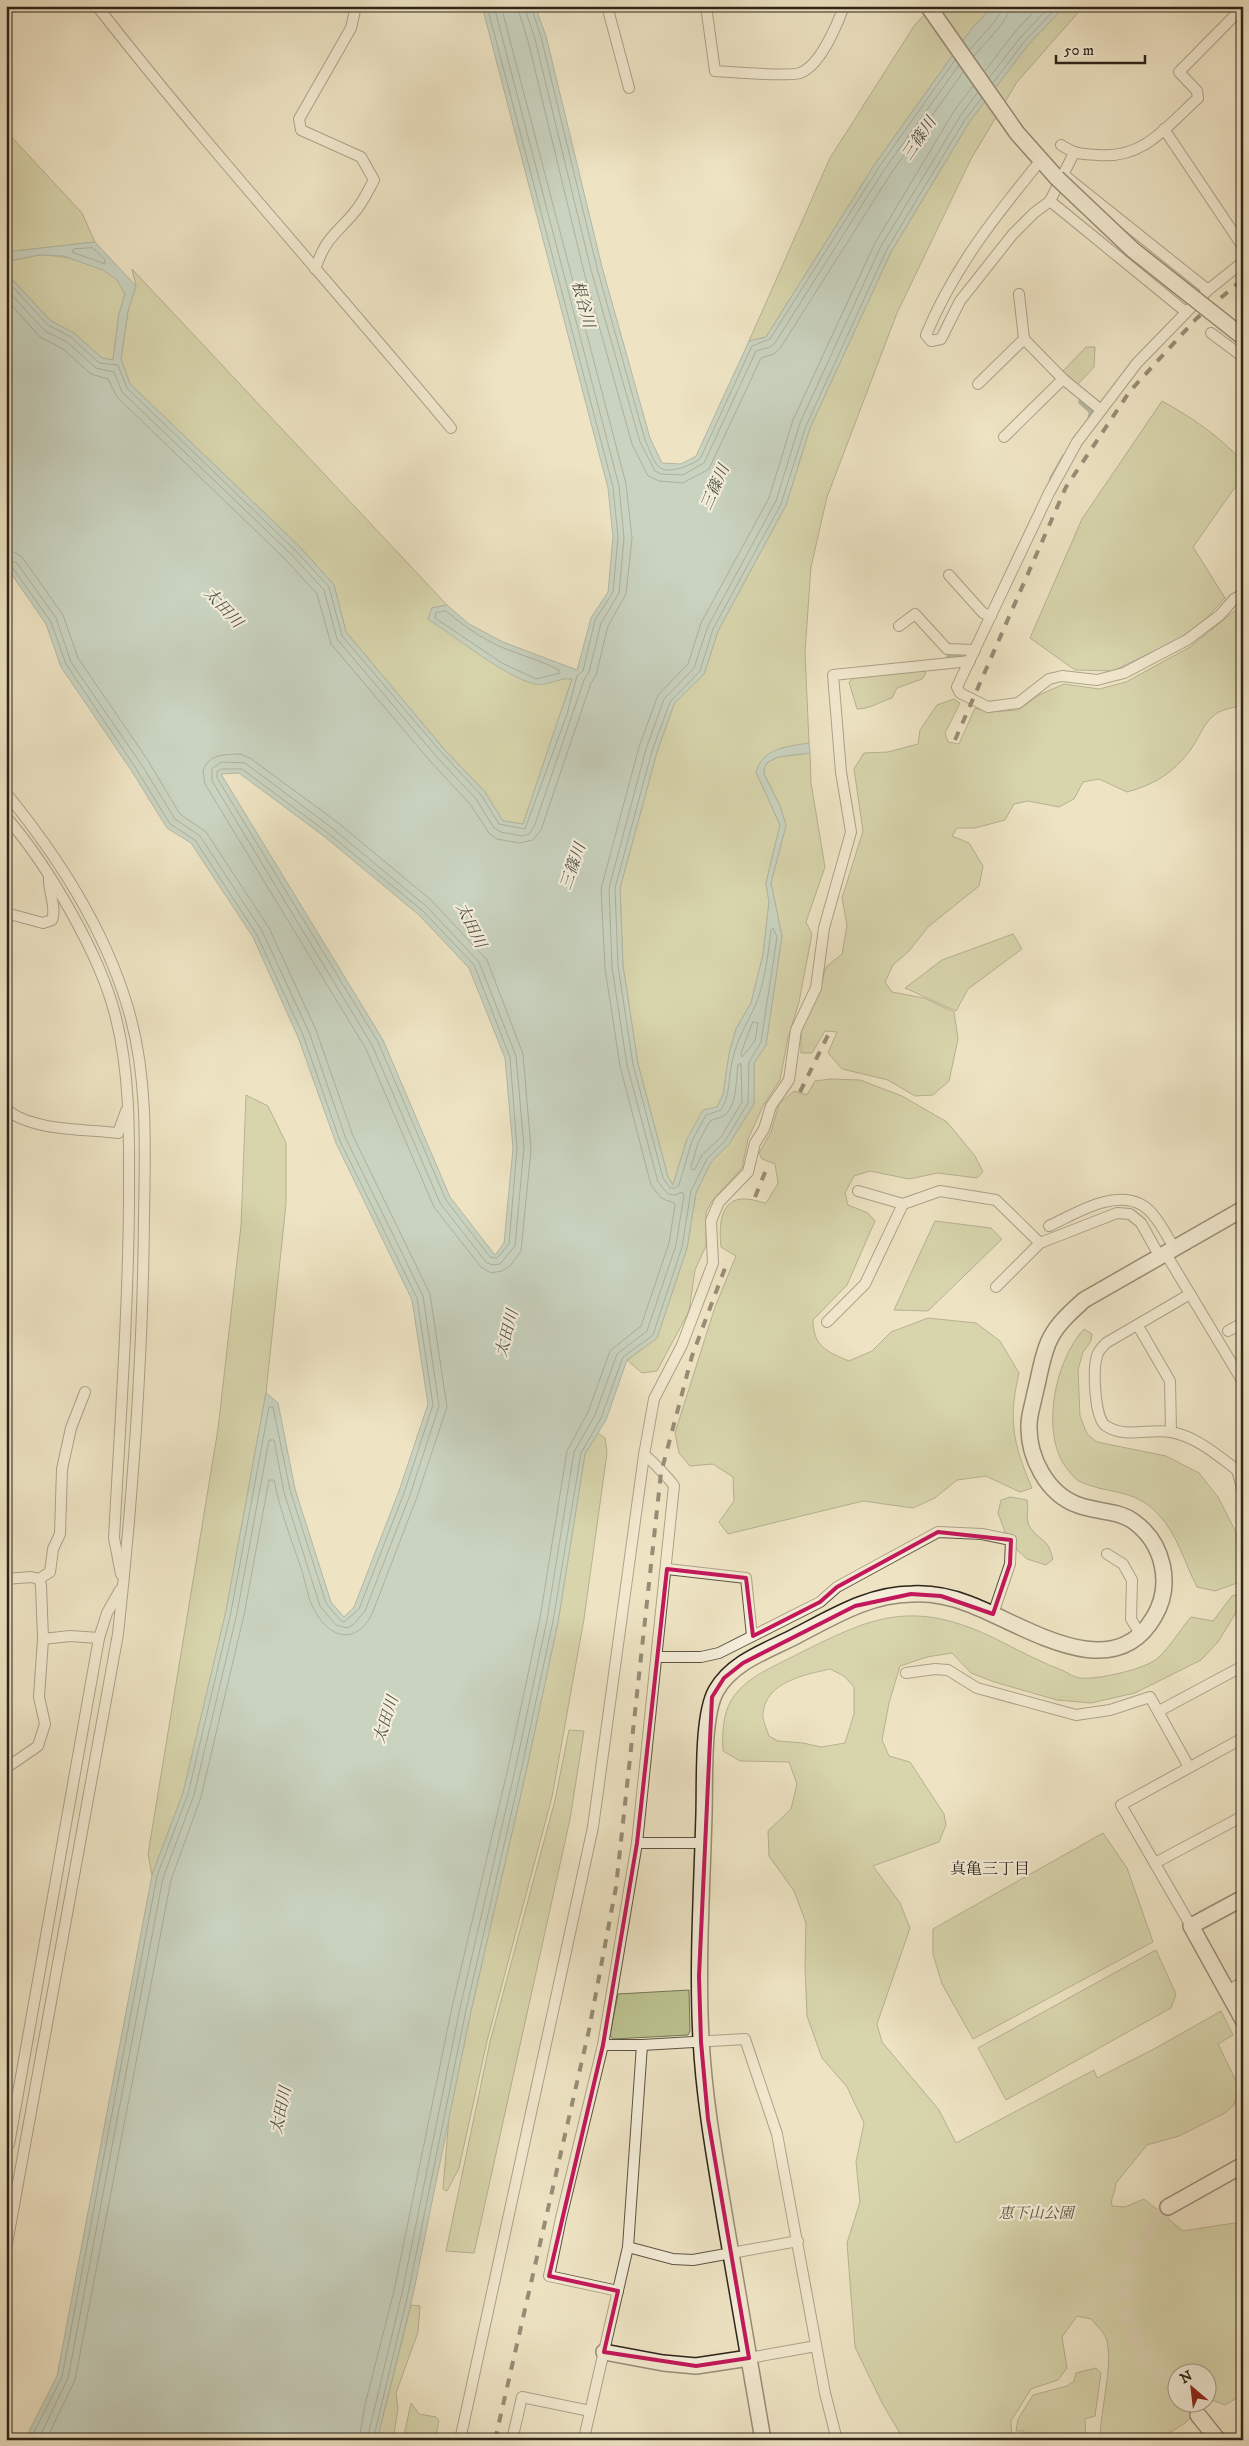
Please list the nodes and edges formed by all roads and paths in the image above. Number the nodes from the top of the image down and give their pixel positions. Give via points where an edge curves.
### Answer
1 (356, 6) edge
2 (607, 6) edge
3 (706, 6) edge
4 (844, 6) edge
5 (928, 6) edge
6 (1243, 7) edge
7 (101, 8) edge
8 (629, 88) dead end
9 (1164, 129) junction
10 (1061, 145) dead end
11 (1074, 153) junction
12 (1041, 160) junction
13 (1061, 176) junction
14 (1050, 201) junction
15 (1243, 247) edge
16 (1243, 262) edge
17 (316, 269) junction
18 (1208, 290) junction
19 (1018, 294) dead end
20 (1186, 312) junction
21 (1211, 333) dead end
22 (1243, 337) edge
23 (1024, 340) junction
24 (1243, 357) edge
25 (1063, 379) junction
26 (978, 384) dead end
27 (1101, 410) junction
28 (451, 428) dead end
29 (1004, 437) dead end
30 (949, 575) dead end
31 (1243, 594) edge
32 (991, 616) junction
33 (899, 626) dead end
34 (975, 650) junction
35 (970, 661) junction
36 (6, 793) edge
37 (6, 817) edge
38 (49, 876) junction
39 (6, 913) edge
40 (140, 1056) junction
41 (128, 1106) junction
42 (6, 1109) edge
43 (858, 1191) dead end
44 (904, 1204) junction
45 (1243, 1209) edge
46 (1049, 1226) dead end
47 (1040, 1243) junction
48 (1167, 1253) junction
49 (996, 1287) dead end
50 (1190, 1294) junction
51 (827, 1322) dead end
52 (1243, 1322) edge
53 (1138, 1326) junction
54 (1228, 1331) dead end
55 (1243, 1382) edge
56 (85, 1392) dead end
57 (6, 1403) edge
58 (6, 1408) edge
59 (1171, 1432) junction
60 (644, 1455) junction
61 (1240, 1466) edge
62 (1243, 1491) edge
63 (1107, 1554) dead end
64 (667, 1569) junction
65 (6, 1579) edge
66 (39, 1579) junction
67 (123, 1583) junction
68 (993, 1614) junction
69 (1140, 1634) junction
70 (752, 1636) junction
71 (99, 1638) junction
72 (43, 1639) junction
73 (657, 1657) junction
74 (1243, 1666) edge
75 (906, 1673) dead end
76 (1159, 1711) junction
77 (1243, 1738) edge
78 (1189, 1767) junction
79 (6, 1768) edge
80 (1243, 1816) edge
81 (637, 1843) junction
82 (703, 1843) junction
83 (1155, 1863) junction
84 (1243, 1898) edge
85 (1191, 1926) junction
86 (1243, 1982) edge
87 (1227, 1991) junction
88 (1243, 2020) edge
89 (701, 2042) junction
90 (603, 2045) junction
91 (642, 2045) junction
92 (9, 2144) dead end
93 (1243, 2165) edge
94 (1168, 2206) tunnel mouth
95 (798, 2241) junction
96 (628, 2247) junction
97 (6, 2249) edge
98 (731, 2253) junction
99 (618, 2291) junction
100 (816, 2346) junction
101 (604, 2352) junction
102 (749, 2358) junction
103 (590, 2411) junction
104 (1198, 2414) tunnel mouth
105 (587, 2439) edge
106 (460, 2440) edge
107 (512, 2440) edge
108 (763, 2440) edge
109 (837, 2440) edge
110 (1218, 2440) edge

1 - 17 street via 351,28 299,119 301,130 361,157 374,180 354,213 322,249
2 - 8 street
3 - 4 street via 715,71 799,74 812,66 836,28
5 - 12 street via 1017,133
6 - 9 street via 1179,72 1197,90 1198,98
7 - 17 street via 191,123
9 - 11 street via 1144,147 1129,152 1110,156
9 - 15 street
10 - 11 street
11 - 13 street
12 - 13 street
12 - 14 street via 985,230 954,278 926,335 931,341 941,339 960,300 1013,234
13 - 14 street
13 - 18 street
13 - 22 street, bridge via 1134,250
14 - 20 street
16 - 18 street
17 - 28 street
18 - 20 street
19 - 23 street
20 - 27 street via 1136,363
21 - 24 street
23 - 25 street
23 - 26 street
25 - 27 street
25 - 29 street
27 - 32 street via 1077,442 1049,493
30 - 32 street via 983,613
31 - 35 street via 1187,640 1124,673 1097,680 1062,676 1048,679 1018,703 988,707 960,693 957,687
32 - 34 street
33 - 34 street via 915,614 947,649
34 - 35 street
35 - 60 street via 833,676 841,772 851,832 824,928 816,988 796,1030 789,1080 771,1106 764,1129 755,1143 748,1172 719,1202 711,1221 712,1263 682,1345 654,1399
36 - 40 street via 37,830 69,879 108,953 131,1017
37 - 38 street
38 - 39 street via 48,887 55,913 52,920 44,923
38 - 41 street via 100,973 116,1017
40 - 41 street via 131,1068
40 - 67 street via 145,1134 143,1300
41 - 42 street via 118,1133 30,1123 16,1118
41 - 67 street via 128,1274 114,1538
43 - 44 street
44 - 47 street via 940,1190 996,1200
44 - 51 street via 865,1284
45 - 48 street
46 - 48 street via 1102,1202 1126,1200 1143,1205 1155,1218
47 - 48 street via 1117,1213 1130,1214
47 - 49 street
48 - 50 street
48 - 69 street via 1084,1300 1066,1316 1050,1338 1029,1421 1035,1457 1050,1486 1079,1506 1113,1512 1134,1521 1156,1547 1162,1561 1162,1600 1153,1619
50 - 53 street
50 - 55 street
52 - 54 street
53 - 59 street via 1170,1381
53 - 59 street via 1106,1343 1098,1353 1095,1365 1098,1414 1104,1425 1113,1430
56 - 66 street via 71,1428 62,1468 60,1534 53,1549 50,1572
57 - 58 street
59 - 61 street via 1203,1444
60 - 64 street via 650,1457 674,1486
60 - 106 street via 593,1827
61 - 62 street
63 - 69 street via 1123,1564 1132,1580 1131,1619
64 - 70 street via 746,1578
64 - 73 street
65 - 66 street
66 - 72 street
67 - 71 street
67 - 97 street via 118,1634
68 - 69 street via 1094,1652 1112,1650
68 - 70 street via 1010,1564 1011,1540 982,1534 938,1532 837,1587 820,1602
68 - 82 street via 941,1596 911,1594 887,1597 855,1606 744,1663 724,1678 712,1697 708,1717
70 - 73 street via 719,1653 701,1658
71 - 72 street via 70,1636
71 - 92 street
72 - 79 street via 40,1697 44,1724 38,1746
73 - 81 street
74 - 76 street
75 - 76 street via 948,1670 977,1688 1076,1715 1110,1710 1150,1697
76 - 78 street
77 - 78 street
78 - 83 street via 1122,1805
80 - 83 street
81 - 82 street
81 - 90 street
82 - 89 street via 699,1976
83 - 85 street
84 - 85 street
85 - 87 street
86 - 87 street
87 - 88 street
89 - 91 street
89 - 95 street via 745,2039 777,2134
89 - 98 street via 708,2119
90 - 91 street
90 - 99 street via 549,2276
91 - 96 street
93 - 94 street
95 - 98 street
95 - 100 street
96 - 98 street via 673,2259 693,2260
96 - 99 street
98 - 102 street
99 - 101 street
100 - 102 street
100 - 109 street
101 - 102 street via 663,2364 696,2366
101 - 103 street
102 - 108 street
103 - 105 street
103 - 107 street via 522,2397
104 - 110 street

